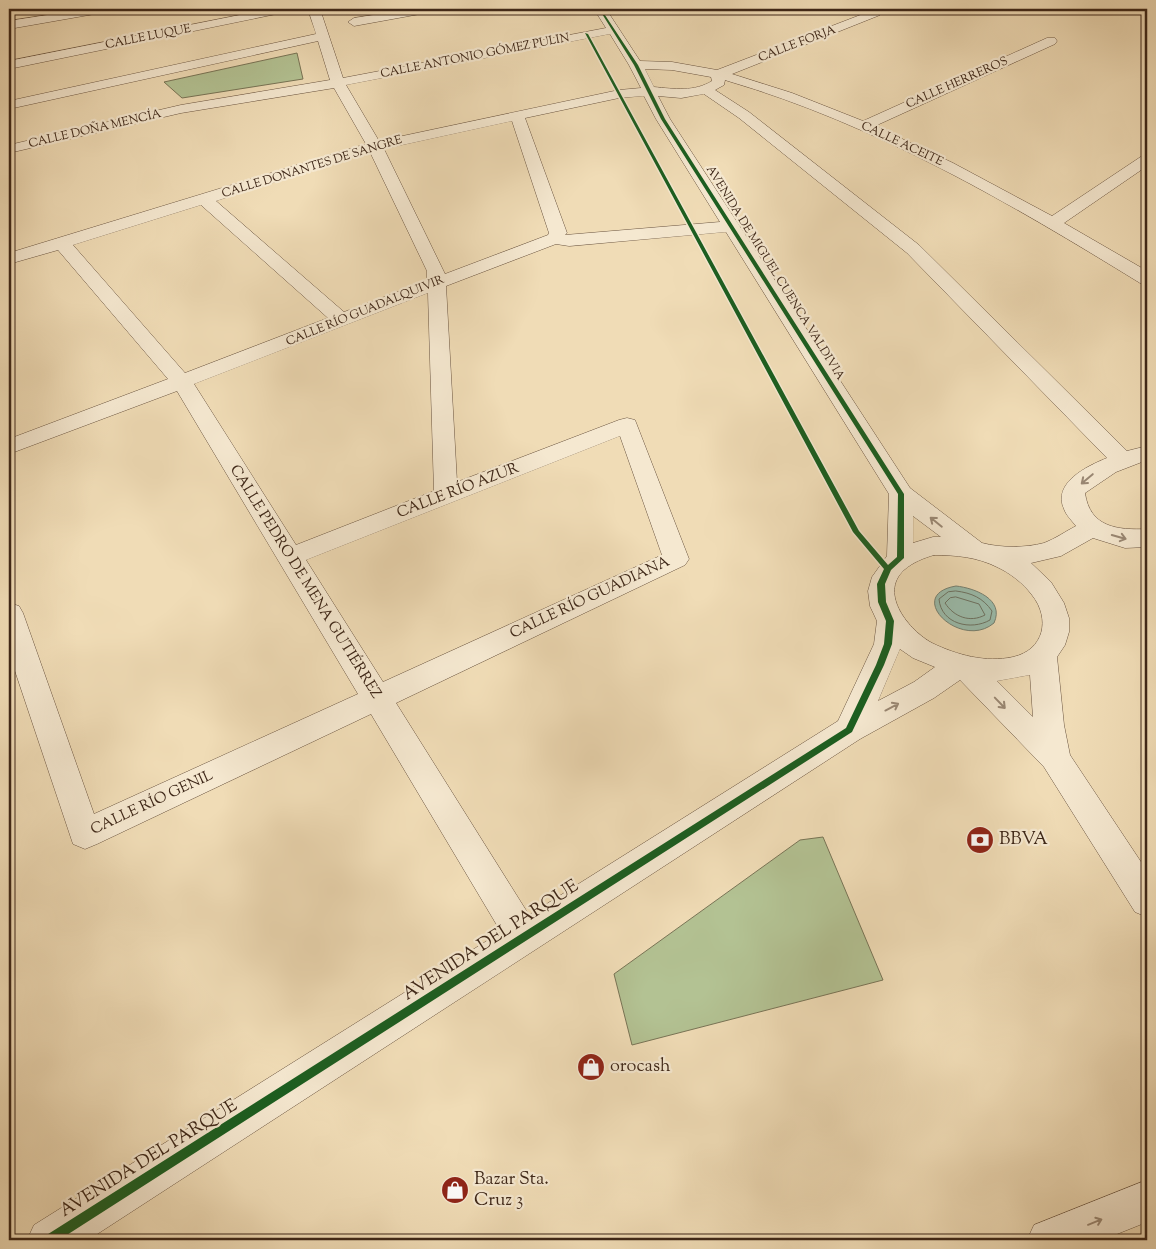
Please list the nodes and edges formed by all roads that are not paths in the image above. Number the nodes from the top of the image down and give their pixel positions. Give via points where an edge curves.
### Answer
1 (106, 9) edge
2 (286, 9) edge
3 (314, 9) edge
4 (431, 9) edge
5 (600, 9) edge
6 (54, 13) edge
7 (876, 13) dead end
8 (354, 22) dead end
9 (9, 25) edge
10 (612, 30) junction
11 (324, 36) junction
12 (1051, 41) dead end
13 (9, 65) edge
14 (636, 65) junction
15 (717, 75) junction
16 (338, 83) junction
17 (706, 90) junction
18 (650, 91) junction
19 (9, 105) edge
20 (180, 108) joint
21 (517, 115) junction
22 (863, 126) junction
23 (375, 146) junction
24 (9, 149) edge
25 (1147, 160) edge
26 (205, 200) junction
27 (1054, 222) junction
28 (732, 226) junction
29 (554, 239) junction
30 (62, 243) junction
31 (9, 259) edge
32 (1147, 279) edge
33 (436, 282) junction
34 (342, 320) junction
35 (183, 383) junction
36 (627, 425) joint
37 (9, 447) edge
38 (1147, 453) edge
39 (1122, 459) junction
40 (901, 494) junction
41 (446, 496) junction
42 (1091, 528) junction
43 (1147, 538) edge
44 (1052, 550) junction
45 (983, 552) junction
46 (289, 557) junction
47 (900, 558) junction
48 (1042, 587) junction
49 (9, 613) edge
50 (890, 621) junction
51 (1043, 656) junction
52 (963, 666) junction
53 (377, 699) junction
54 (849, 730) junction
55 (1055, 758) junction
56 (1147, 901) edge
57 (524, 938) junction
58 (1147, 1201) edge
59 (49, 1240) edge
60 (1050, 1240) edge

1 - 6 street
2 - 13 street, CALLE LUQUE
3 - 11 street
4 - 8 street
5 - 10 street, AVENIDA DE MIGUEL CUENCA VALDIVIA
6 - 9 street
7 - 15 street, CALLE FORJA
10 - 14 street, AVENIDA DE MIGUEL CUENCA VALDIVIA
10 - 16 street, CALLE ANTONIO GÓMEZ PULIN
11 - 16 street
11 - 19 street
12 - 22 street, CALLE HERREROS
14 - 15 street, CALLE ACEITE via 677,67
14 - 18 street, AVENIDA DE MIGUEL CUENCA VALDIVIA
15 - 17 street via 719,82
15 - 22 street, CALLE ACEITE via 793,98
16 - 20 street, CALLE ANTONIO GÓMEZ PULIN
16 - 23 street
17 - 18 street, CALLE DONANTES DE SANGRE via 681,94
17 - 39 street via 744,115 913,249
18 - 21 street, CALLE DONANTES DE SANGRE via 619,94
18 - 28 street, AVENIDA DE MIGUEL CUENCA VALDIVIA via 663,119
20 - 24 street, CALLE DOÑA MENCÍA
21 - 23 street, CALLE DONANTES DE SANGRE
21 - 29 street via 558,233
22 - 27 street, CALLE ACEITE via 945,163
23 - 26 street, CALLE DONANTES DE SANGRE
23 - 33 street via 436,271
25 - 27 street
26 - 30 street, CALLE DONANTES DE SANGRE
26 - 34 street
27 - 32 street, CALLE ACEITE
28 - 29 street, CALLE RÍO GUADALQUIVIR via 569,241
28 - 40 street, AVENIDA DE MIGUEL CUENCA VALDIVIA
29 - 33 street, CALLE RÍO GUADALQUIVIR
30 - 31 street, CALLE DONANTES DE SANGRE
30 - 35 street, CALLE PEDRO DE MENA GUTIÉRREZ
33 - 34 street, CALLE RÍO GUADALQUIVIR
33 - 41 street
34 - 35 street, CALLE RÍO GUADALQUIVIR
35 - 37 street, CALLE RÍO GUADALQUIVIR
35 - 46 street, CALLE PEDRO DE MENA GUTIÉRREZ
36 - 41 street, CALLE RÍO AZUR
36 - 53 street, CALLE RÍO GUADIANA via 676,559
38 - 39 street
39 -> 42 street via 1090,475 1074,491 1075,508
45 -> 40 street, AVENIDA DE MIGUEL CUENCA VALDIVIA via 952,535
40 - 47 street
41 - 46 street, CALLE RÍO AZUR
42 -> 43 street via 1125,539
42 - 44 street
44 - 45 street via 1024,555
44 - 48 street
45 - 47 street via 933,546
45 - 48 street via 1028,574
46 - 53 street, CALLE PEDRO DE MENA GUTIÉRREZ
47 - 50 street via 888,569 881,584 882,602
48 - 51 street via 1057,617 1055,638
49 - 53 street, CALLE RÍO GENIL via 85,834
50 - 52 street via 922,650
50 - 54 street via 888,644
51 - 52 street via 1009,669
51 - 55 street
54 -> 52 street, AVENIDA DEL PARQUE
52 -> 55 street
53 - 57 street, CALLE PEDRO DE MENA GUTIÉRREZ
54 - 57 street, AVENIDA DEL PARQUE
55 - 56 street
57 - 59 street, AVENIDA DEL PARQUE
60 -> 58 street

